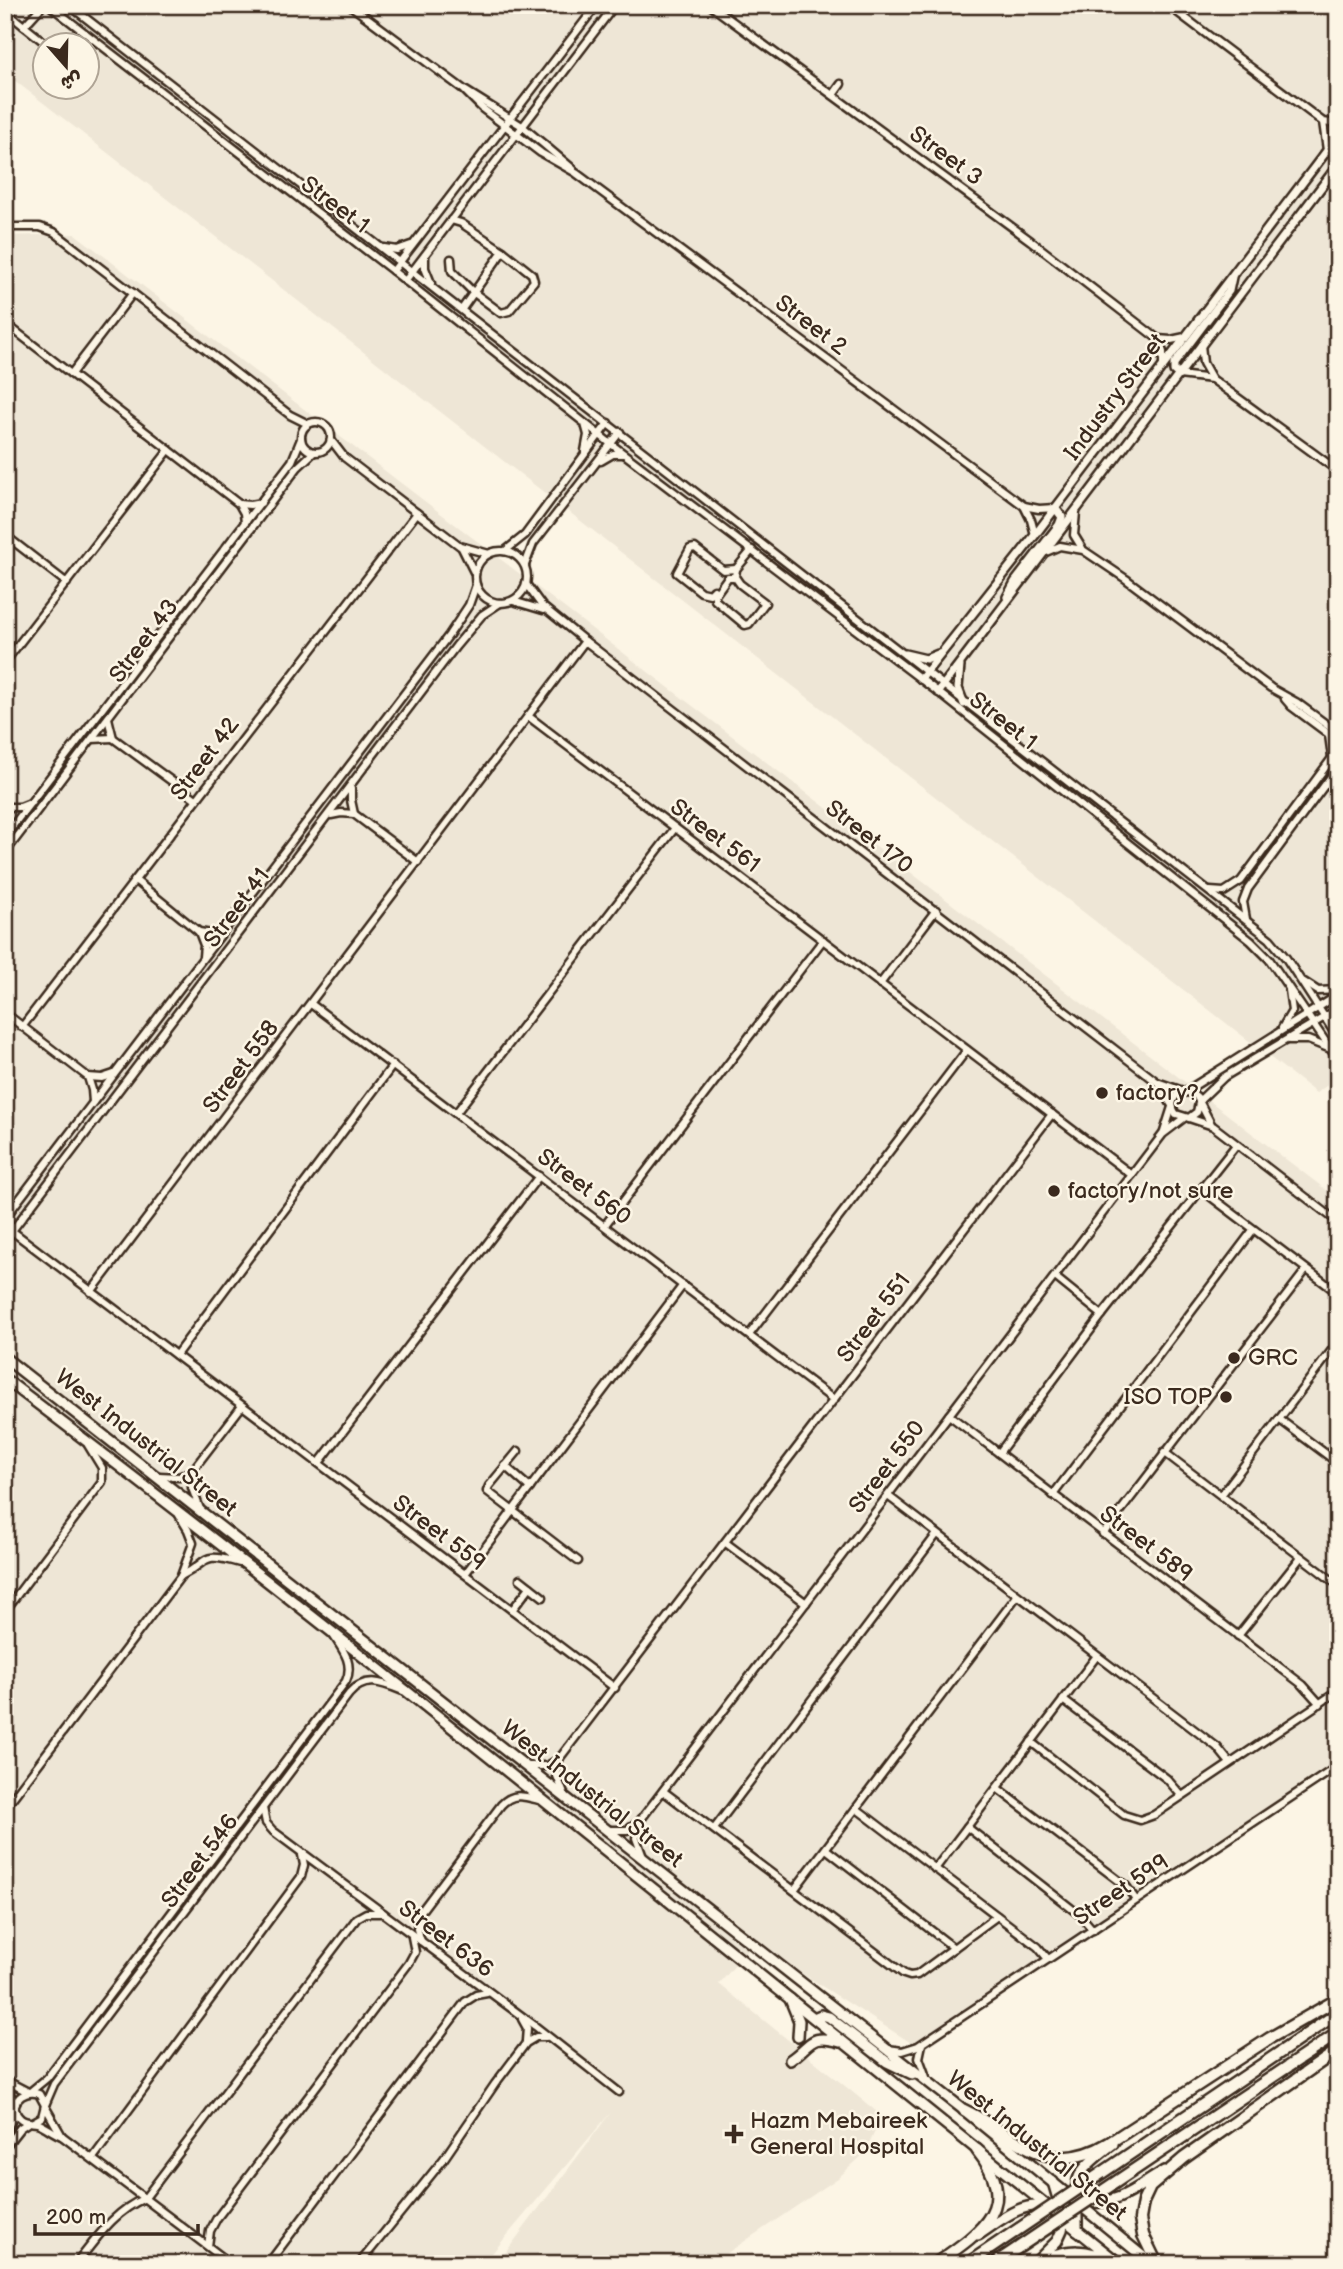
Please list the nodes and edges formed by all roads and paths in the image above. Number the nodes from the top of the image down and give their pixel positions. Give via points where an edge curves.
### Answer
1 (43, 5) edge
2 (49, 5) edge
3 (69, 5) edge
4 (350, 5) edge
5 (597, 5) edge
6 (615, 5) edge
7 (710, 5) edge
8 (1168, 5) edge
9 (5, 11) edge
10 (24, 26) junction
11 (32, 32) edge
12 (841, 84) dead end
13 (463, 89) junction
14 (833, 95) junction
15 (510, 118) junction
16 (1323, 122) junction
17 (1338, 124) edge
18 (505, 126) junction
19 (522, 126) junction
20 (516, 134) junction
21 (1338, 136) edge
22 (242, 139) junction
23 (234, 148) junction
24 (1327, 150) junction
25 (1338, 165) edge
26 (576, 173) junction
27 (452, 220) junction
28 (5, 227) edge
29 (415, 242) junction
30 (384, 248) junction
31 (503, 251) junction
32 (425, 255) junction
33 (451, 259) dead end
34 (401, 262) junction
35 (393, 271) junction
36 (412, 271) junction
37 (1233, 273) junction
38 (405, 281) junction
39 (434, 287) junction
40 (473, 292) junction
41 (133, 293) junction
42 (462, 309) junction
43 (5, 323) edge
44 (1185, 337) junction
45 (1158, 339) junction
46 (1201, 345) junction
47 (1163, 365) junction
48 (71, 374) junction
49 (1180, 375) junction
50 (1212, 379) junction
51 (290, 415) junction
52 (584, 422) junction
53 (608, 423) junction
54 (309, 424) junction
55 (620, 432) junction
56 (599, 434) junction
57 (301, 436) junction
58 (331, 440) junction
59 (611, 444) junction
60 (169, 450) junction
61 (323, 450) junction
62 (314, 452) junction
63 (584, 455) junction
64 (626, 455) junction
65 (344, 457) junction
66 (594, 466) junction
67 (1338, 471) edge
68 (261, 503) junction
69 (239, 504) junction
70 (1024, 506) junction
71 (1055, 508) junction
72 (1076, 512) junction
73 (417, 513) junction
74 (245, 524) junction
75 (1035, 535) junction
76 (5, 536) edge
77 (460, 547) junction
78 (1083, 550) junction
79 (505, 551) junction
80 (752, 551) junction
81 (1046, 552) junction
82 (489, 554) junction
83 (525, 565) junction
84 (734, 572) junction
85 (475, 574) junction
86 (67, 583) junction
87 (527, 584) junction
88 (477, 585) junction
89 (511, 601) junction
90 (500, 603) junction
91 (1001, 610) junction
92 (559, 620) junction
93 (585, 641) junction
94 (944, 649) junction
95 (905, 654) junction
96 (963, 659) junction
97 (5, 662) edge
98 (928, 671) junction
99 (921, 679) junction
100 (941, 689) junction
101 (964, 704) junction
102 (528, 716) junction
103 (108, 717) junction
104 (1334, 731) edge
105 (113, 738) junction
106 (92, 739) junction
107 (1338, 741) edge
108 (1338, 750) edge
109 (1332, 758) junction
110 (1337, 769) edge
111 (351, 786) junction
112 (197, 799) junction
113 (31, 803) junction
114 (7, 806) edge
115 (354, 814) junction
116 (329, 816) junction
117 (15, 823) junction
118 (675, 828) junction
119 (5, 836) edge
120 (5, 853) edge
121 (418, 862) junction
122 (135, 880) junction
123 (1207, 890) junction
124 (936, 911) junction
125 (1246, 920) junction
126 (225, 930) junction
127 (199, 932) junction
128 (823, 940) junction
129 (203, 960) junction
130 (1298, 977) junction
131 (1286, 981) junction
132 (880, 984) junction
133 (1338, 993) edge
134 (311, 1004) junction
135 (1318, 1008) junction
136 (1338, 1009) edge
137 (5, 1013) edge
138 (1308, 1014) junction
139 (1323, 1017) junction
140 (1314, 1023) junction
141 (22, 1027) junction
142 (1280, 1031) junction
143 (1338, 1038) edge
144 (1283, 1041) junction
145 (967, 1050) junction
146 (1331, 1050) junction
147 (1338, 1060) edge
148 (393, 1065) junction
149 (116, 1073) junction
150 (88, 1077) junction
151 (1157, 1082) junction
152 (1184, 1091) junction
153 (1199, 1102) junction
154 (93, 1104) junction
155 (1172, 1106) junction
156 (456, 1113) junction
157 (1052, 1114) junction
158 (1187, 1118) junction
159 (1213, 1126) junction
160 (1163, 1134) junction
161 (1237, 1144) junction
162 (1132, 1175) junction
163 (539, 1176) junction
164 (1202, 1190) junction
165 (5, 1218) edge
166 (1338, 1222) edge
167 (605, 1225) junction
168 (1253, 1230) junction
169 (12, 1231) junction
170 (5, 1240) edge
171 (1306, 1270) junction
172 (1055, 1277) junction
173 (683, 1285) junction
174 (91, 1292) junction
175 (1338, 1293) edge
176 (1102, 1315) junction
177 (749, 1335) junction
178 (1338, 1342) edge
179 (176, 1356) junction
180 (7, 1358) edge
181 (5, 1379) edge
182 (834, 1400) junction
183 (242, 1406) junction
184 (949, 1415) junction
185 (1279, 1419) junction
186 (83, 1438) junction
187 (518, 1451) dead end
188 (1164, 1452) junction
189 (999, 1453) junction
190 (319, 1463) junction
191 (1338, 1463) edge
192 (505, 1466) junction
193 (192, 1471) junction
194 (158, 1476) junction
195 (530, 1488) junction
196 (1222, 1494) junction
197 (1053, 1495) junction
198 (887, 1496) junction
199 (175, 1508) junction
200 (202, 1511) junction
201 (512, 1511) junction
202 (937, 1534) junction
203 (1103, 1534) junction
204 (726, 1543) junction
205 (1301, 1557) junction
206 (578, 1562) dead end
207 (245, 1564) junction
208 (465, 1574) junction
209 (181, 1576) junction
210 (520, 1579) dead end
211 (1338, 1584) edge
212 (530, 1587) junction
213 (1017, 1596) junction
214 (543, 1597) dead end
215 (806, 1603) junction
216 (512, 1610) junction
217 (5, 1611) edge
218 (330, 1631) junction
219 (1238, 1636) junction
220 (1096, 1657) junction
221 (615, 1688) junction
222 (1338, 1691) edge
223 (409, 1693) junction
224 (1063, 1700) junction
225 (1320, 1703) junction
226 (1031, 1742) junction
227 (559, 1759) junction
228 (1230, 1763) junction
229 (527, 1766) junction
230 (1338, 1766) edge
231 (997, 1788) junction
232 (663, 1791) junction
233 (1181, 1795) junction
234 (566, 1798) junction
235 (544, 1801) junction
236 (263, 1807) junction
237 (5, 1808) edge
238 (857, 1810) junction
239 (639, 1822) junction
240 (967, 1827) junction
241 (714, 1829) junction
242 (606, 1830) junction
243 (827, 1849) junction
244 (302, 1853) junction
245 (645, 1861) junction
246 (935, 1869) junction
247 (794, 1890) junction
248 (1136, 1900) junction
249 (383, 1913) junction
250 (997, 1916) junction
251 (1093, 1930) junction
252 (412, 1935) junction
253 (422, 1942) junction
254 (954, 1948) junction
255 (1048, 1959) junction
256 (489, 1993) junction
257 (789, 1997) junction
258 (1338, 1999) edge
259 (828, 2004) junction
260 (1338, 2013) edge
261 (519, 2015) junction
262 (819, 2018) junction
263 (1338, 2033) edge
264 (798, 2037) dead end
265 (549, 2038) junction
266 (526, 2043) junction
267 (923, 2043) junction
268 (845, 2044) junction
269 (883, 2048) junction
270 (1338, 2050) edge
271 (790, 2060) dead end
272 (920, 2076) junction
273 (5, 2082) edge
274 (930, 2084) junction
275 (29, 2092) junction
276 (620, 2092) dead end
277 (46, 2106) junction
278 (16, 2109) junction
279 (964, 2110) junction
280 (1145, 2120) junction
281 (31, 2122) junction
282 (5, 2132) edge
283 (62, 2136) junction
284 (5, 2147) edge
285 (977, 2150) junction
286 (93, 2158) junction
287 (1184, 2158) junction
288 (1053, 2182) junction
289 (145, 2198) junction
290 (1058, 2199) junction
291 (1042, 2202) junction
292 (1077, 2206) junction
293 (1057, 2214) junction
294 (1077, 2230) junction
295 (970, 2239) junction
296 (208, 2246) junction
297 (76, 2264) edge
298 (231, 2264) edge
299 (268, 2264) edge
300 (359, 2264) edge
301 (935, 2264) edge
302 (967, 2264) edge
303 (994, 2264) edge
304 (1034, 2264) edge
305 (1119, 2264) edge
306 (1155, 2264) edge

1 - 10 street
2 - 23 street, Street 1
3 - 22 street, Street 1
4 - 13 street
5 - 15 street
6 - 19 street
7 - 14 street, Street 3
8 - 16 street
9 - 10 street
10 - 11 street
12 - 14 street
13 - 15 street
13 - 18 street
14 - 45 street, Street 3
15 - 18 street
15 - 19 street
16 - 17 street
16 - 24 street
18 - 20 street
18 - 29 street
19 - 20 street
19 - 26 street
20 - 26 street
20 - 27 street
21 - 24 street, Industry Street
22 - 23 street
22 - 30 street, Street 1
23 - 35 street, Street 1
24 - 37 street, Industry Street
25 - 46 street, Industry Street
26 - 70 street, Street 2
27 - 31 street
27 - 32 street
28 - 41 street via 47,228
29 - 30 street via 404,248
29 - 34 street
30 - 34 street, Street 1
31 - 40 street
31 - 40 street via 532,274 534,281 509,311 501,313
32 - 36 street
32 - 39 street
33 - 40 street via 452,271
34 - 35 street
34 - 36 street, Street 1
35 - 38 street, Street 1
36 - 38 street
36 - 39 street, Street 1
37 - 44 street, Industry Street
37 - 49 street via 1229,291 1174,364
38 - 52 street, Street 1
39 - 42 street, Street 1
40 - 42 street
41 - 48 street
41 - 51 street
42 - 53 street, Street 1
43 - 48 street
44 - 45 street
44 - 47 street, Industry Street
45 - 47 street
46 - 49 street, Industry Street
46 - 50 street via 1203,363
47 - 71 street, Industry Street
48 - 60 street
49 - 50 street
49 - 72 street, Industry Street
50 - 67 street
51 - 54 street
51 - 57 street
52 - 56 street, Street 1
52 - 63 street via 588,435
53 - 55 street, Street 1
53 - 56 street
54 - 57 street
54 - 58 street via 325,425
55 - 59 street
55 - 95 street, Street 1
56 - 59 street, Street 1
56 - 63 street
57 - 62 street via 305,448
57 - 68 street, Street 43 via 292,461
58 - 61 street
58 - 65 street
59 - 64 street, Street 1
59 - 66 street
60 - 69 street
60 - 86 street
61 - 62 street
61 - 65 street
62 - 103 street, Street 43
63 - 79 street via 526,536
64 - 66 street via 608,456
64 - 80 street, Street 1
65 - 73 street
66 - 83 street via 533,544
68 - 69 street
68 - 74 street, Street 43
69 - 74 street
70 - 71 street
70 - 75 street
71 - 75 street, Industry Street
71 - 91 street via 1062,517 1059,525 1015,582
72 - 78 street via 1074,535
72 - 81 street, Industry Street
73 - 77 street
73 - 112 street, Street 42
74 - 113 street, Street 43
75 - 94 street, Industry Street
76 - 86 street
77 - 82 street
77 - 85 street
78 - 81 street via 1068,545
78 - 104 street
79 - 82 street
79 - 83 street
80 - 84 street
80 - 99 street, Street 1
81 - 91 street, Industry Street
82 - 85 street
83 - 87 street
84 - 84 street via 715,600 744,625 749,624 765,603 740,584
84 - 84 street via 723,570 695,548 677,571 701,592 710,594
85 - 88 street
86 - 97 street
87 - 89 street
87 - 92 street, Street 170
88 - 90 street via 483,596
88 - 126 street, Street 41 via 449,635
89 - 90 street
89 - 92 street, Street 170 via 541,608
90 - 111 street, Street 41 via 482,615 456,646
91 - 96 street, Industry Street
92 - 93 street, Street 170
93 - 102 street, Street 558
93 - 124 street, Street 170
94 - 95 street via 926,659
94 - 98 street, Industry Street
95 - 98 street, Street 1
96 - 100 street, Industry Street
96 - 101 street via 958,688
98 - 99 street, Industry Street
98 - 100 street, Street 1
99 - 100 street, Street 1
100 - 101 street, Street 1
100 - 131 street, Street 1 via 1251,941
101 - 123 street, Street 1
102 - 118 street, Street 561
102 - 121 street, Street 558
103 - 105 street
103 - 106 street, Street 43
104 - 107 street
104 - 109 street
105 - 106 street
105 - 112 street
106 - 120 street, Street 43
108 - 109 street
109 - 123 street via 1241,881 1224,892
110 - 125 street via 1248,889 1243,902
111 - 115 street
111 - 116 street, Street 41
112 - 122 street, Street 42
113 - 114 street
113 - 117 street, Street 43
114 - 117 street
115 - 116 street
115 - 121 street
116 - 169 street, Street 41
117 - 119 street, Street 43
118 - 128 street, Street 561
118 - 156 street
121 - 134 street, Street 558
122 - 127 street
122 - 141 street, Street 42
123 - 125 street, Street 1
124 - 132 street
124 - 151 street, Street 170
125 - 130 street, Street 1 via 1278,947
126 - 127 street
126 - 129 street, Street 41
127 - 129 street
128 - 132 street, Street 561
128 - 167 street
129 - 149 street, Street 41
130 - 133 street via 1318,991
130 - 135 street, Street 1
131 - 138 street, Street 1
131 - 142 street via 1292,1011
132 - 145 street, Street 561
133 - 135 street
134 - 148 street, Street 560
134 - 174 street, Street 558
135 - 138 street
135 - 139 street, Street 1
136 - 139 street
137 - 141 street
138 - 140 street, Street 1
138 - 142 street
139 - 140 street
139 - 143 street, Street 1
140 - 144 street
140 - 146 street, Street 1
141 - 150 street
142 - 152 street
144 - 146 street via 1308,1040
144 - 153 street via 1224,1077
145 - 157 street, Street 561
145 - 177 street
146 - 147 street, Street 1
148 - 156 street, Street 560
148 - 179 street
149 - 150 street
149 - 154 street, Street 41
150 - 154 street
151 - 152 street, Street 170
151 - 155 street, Street 170
152 - 153 street via 1195,1094
152 - 155 street via 1175,1096
153 - 158 street via 1197,1112
153 - 159 street
154 - 165 street, Street 41
155 - 158 street via 1176,1114
155 - 160 street, Street 550
156 - 163 street, Street 560
157 - 162 street, Street 561
157 - 182 street, Street 551
158 - 159 street
158 - 160 street, Street 550
159 - 161 street
160 - 162 street, Street 550
161 - 164 street
161 - 166 street
162 - 172 street, Street 550
163 - 167 street, Street 560
163 - 190 street
164 - 168 street
164 - 176 street
167 - 173 street, Street 560
168 - 171 street
168 - 197 street
169 - 170 street, Street 41
169 - 174 street, Street 559
171 - 175 street
171 - 188 street
172 - 176 street
172 - 184 street, Street 550
173 - 177 street, Street 560
173 - 195 street
174 - 179 street, Street 559
176 - 189 street
177 - 182 street, Street 560
178 - 185 street
179 - 183 street, Street 559
180 - 194 main road, West Industrial Street
181 - 186 main road, West Industrial Street
182 - 204 street, Street 551
183 - 190 street, Street 559
183 - 193 street
184 - 189 street, Street 589
184 - 198 street, Street 550
185 - 191 street
185 - 196 street
186 - 199 main road, West Industrial Street
186 - 217 street via 103,1468 102,1482
187 - 192 street
188 - 196 street
188 - 203 street
189 - 197 street, Street 589
190 - 208 street, Street 559
192 - 195 street
192 - 201 street via 487,1491
193 - 194 street via 179,1477
193 - 200 street via 192,1488
194 - 200 main road, West Industrial Street
195 - 201 street
196 - 205 street
197 - 203 street, Street 589
198 - 202 street
198 - 215 street, Street 550
199 - 207 main road, West Industrial Street
199 - 209 street via 193,1543
200 - 229 main road, West Industrial Street
201 - 206 street
201 - 208 street
202 - 213 street
202 - 241 street
203 - 219 street, Street 589
204 - 215 street
204 - 221 street, Street 551
205 - 211 street
205 - 219 street
207 - 209 street via 212,1557
207 - 218 main road, West Industrial Street
208 - 216 street, Street 559
209 - 237 street
210 - 212 street
212 - 214 street
212 - 216 street
213 - 220 street
213 - 238 street
215 - 232 street, Street 550
216 - 221 street, Street 559
218 - 223 main road, West Industrial Street
218 - 275 street, Street 546 via 348,1659 346,1681 47,2078
219 - 225 street, Street 589
220 - 224 street
220 - 228 street via 1217,1747
221 - 227 street, Street 551
222 - 225 street
223 - 235 main road, West Industrial Street
223 - 236 street, Street 546 via 375,1681 354,1689
224 - 226 street
224 - 233 street via 1167,1779
225 - 228 street
226 - 231 street
226 - 233 street via 1132,1819 1147,1818
227 - 229 street via 547,1766
227 - 234 street via 557,1776
228 - 233 street
229 - 234 main road, West Industrial Street
230 - 248 street, Street 599
231 - 240 street
231 - 248 street via 1126,1886
232 - 239 street, Street 550
232 - 241 street
234 - 242 main road, West Industrial Street
235 - 253 street via 518,1795 505,1800 419,1914
235 - 257 main road, West Industrial Street
236 - 244 street, Street 636 via 269,1828
236 - 277 street, Street 546 via 54,2084
238 - 243 street
238 - 246 street
239 - 242 street via 627,1830
239 - 245 street via 637,1846
240 - 246 street
240 - 251 street
241 - 247 street
242 - 245 main road, West Industrial Street
243 - 247 street
243 - 254 street
244 - 249 street, Street 636
244 - 286 street via 301,1877
245 - 259 main road, West Industrial Street
246 - 250 street
247 - 254 street via 904,1974 917,1975
248 - 251 street, Street 599
249 - 252 street, Street 636
249 - 289 street via 366,1913 354,1922
250 - 254 street
250 - 255 street
251 - 255 street, Street 599
252 - 253 street, Street 636
252 - 296 street via 415,1952 410,1963 217,2218
253 - 256 street, Street 636
255 - 267 street, Street 599
256 - 261 street, Street 636
256 - 299 street via 465,2002
257 - 262 main road, West Industrial Street
257 - 264 main road via 799,2021
258 - 280 highway
259 - 262 main road
259 - 269 main road, West Industrial Street
260 - 302 highway, bridge
261 - 265 street, Street 636
261 - 266 street via 527,2028
262 - 268 main road, West Industrial Street
262 - 272 main road via 887,2062
263 - 303 highway, bridge
265 - 266 street via 536,2037
265 - 276 street, Street 636
266 - 300 street via 443,2160
267 - 269 street, Street 599 via 908,2050
267 - 274 street via 919,2063
268 - 271 main road via 815,2039
268 - 285 main road, West Industrial Street
269 - 272 main road, West Industrial Street
270 - 287 highway
272 - 274 main road, West Industrial Street
273 - 275 street
273 - 278 street
274 - 279 main road, West Industrial Street
275 - 277 street via 38,2094
275 - 278 street via 21,2096
277 - 281 street via 42,2117
277 - 283 street
278 - 281 street via 20,2118
278 - 282 street
279 - 280 highway via 1027,2149 1056,2157 1094,2151
279 - 288 main road, West Industrial Street
280 - 292 main road via 1084,2167 1077,2180
281 - 283 street
281 - 284 street
283 - 286 street
285 - 291 main road, West Industrial Street
285 - 295 highway via 993,2172 996,2194 988,2219
286 - 289 street
287 - 292 main road via 1116,2200
287 - 306 highway via 1159,2177 1143,2202 1141,2227
288 - 290 main road
288 - 292 main road, West Industrial Street
289 - 296 street
289 - 297 street via 114,2217
290 - 291 main road
290 - 292 main road
290 - 293 main road
291 - 293 main road, West Industrial Street
292 - 293 main road
292 - 294 main road
292 - 306 main road, West Industrial Street
293 - 294 main road, West Industrial Street
293 - 295 main road via 1043,2206 1020,2209
293 - 304 main road via 1063,2225 1060,2237
294 - 305 main road, West Industrial Street
295 - 301 highway
296 - 298 street
304 - 305 highway via 1080,2251

